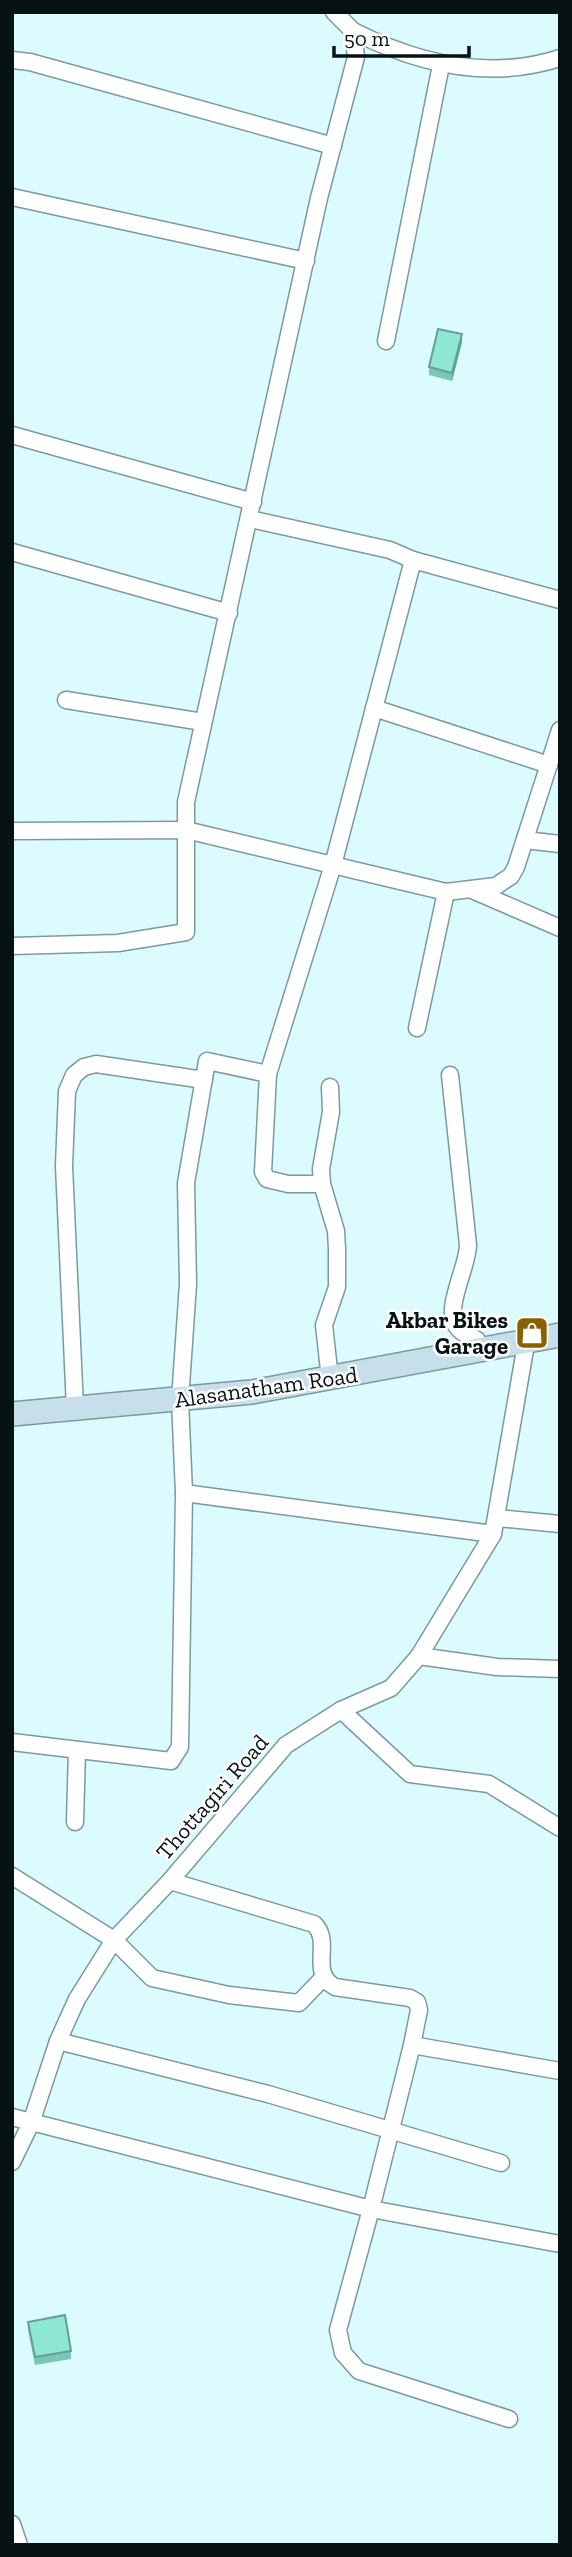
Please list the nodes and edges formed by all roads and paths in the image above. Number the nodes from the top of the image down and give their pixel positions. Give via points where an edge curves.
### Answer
1 (335, 13) edge
2 (353, 31) junction
3 (560, 58) edge
4 (12, 60) edge
5 (441, 65) junction
6 (333, 146) junction
7 (12, 197) edge
8 (306, 261) junction
9 (386, 341) dead end
10 (12, 435) edge
11 (253, 502) junction
12 (250, 519) junction
13 (12, 552) edge
14 (413, 560) junction
15 (560, 600) edge
16 (229, 613) junction
17 (66, 699) dead end
18 (374, 708) junction
19 (203, 722) junction
20 (560, 730) edge
21 (549, 765) junction
22 (186, 830) junction
23 (12, 831) edge
24 (525, 840) junction
25 (560, 844) edge
26 (333, 865) junction
27 (470, 889) junction
28 (446, 892) junction
29 (560, 928) edge
30 (12, 946) edge
31 (417, 1028) dead end
32 (268, 1074) junction
33 (450, 1075) dead end
34 (204, 1080) junction
35 (330, 1087) dead end
36 (322, 1184) junction
37 (560, 1335) edge
38 (526, 1344) junction
39 (481, 1352) junction
40 (330, 1378) junction
41 (180, 1401) junction
42 (75, 1408) junction
43 (12, 1414) edge
44 (184, 1493) junction
45 (560, 1524) edge
46 (495, 1526) junction
47 (419, 1656) junction
48 (560, 1669) edge
49 (341, 1710) junction
50 (12, 1742) edge
51 (77, 1750) junction
52 (75, 1822) dead end
53 (560, 1828) edge
54 (12, 1875) edge
55 (170, 1881) junction
56 (114, 1940) junction
57 (324, 1977) junction
58 (58, 2041) junction
59 (412, 2045) junction
60 (560, 2071) edge
61 (12, 2117) edge
62 (31, 2123) junction
63 (391, 2130) junction
64 (12, 2162) edge
65 (501, 2163) dead end
66 (371, 2209) junction
67 (560, 2244) edge
68 (509, 2419) dead end
69 (12, 2524) edge
70 (19, 2545) edge

1 - 2 street
2 - 5 street via 386,48
2 - 6 street via 356,57
3 - 5 street via 505,68
4 - 6 street
5 - 9 street
6 - 8 street
7 - 8 street
8 - 11 street
10 - 11 street
11 - 12 street
12 - 14 street via 390,550
12 - 16 street
13 - 16 street
14 - 15 street
14 - 18 street
16 - 19 street
17 - 19 street
18 - 21 street
18 - 26 street
19 - 22 street via 186,802
20 - 21 street
21 - 24 street
22 - 23 street
22 - 26 street
22 - 30 street via 186,932 118,943
24 - 25 street
24 - 27 street via 511,876 496,886
26 - 28 street
26 - 32 street
27 - 28 street
27 - 29 street
28 - 31 street
32 - 34 street via 207,1061
32 - 36 street via 263,1172 267,1179 288,1184
33 - 39 street via 468,1245 453,1317 459,1330 477,1340
34 - 41 street via 186,1183 188,1284
34 - 42 street via 96,1064 74,1075 67,1091 64,1166
35 - 36 street
36 - 40 street via 332,1211 337,1249 337,1287 324,1325
37 - 38 main road, Alasanatham Road
38 - 39 main road, Alasanatham Road
38 - 46 street, Thottagiri Road
39 - 40 main road, Alasanatham Road
40 - 41 main road, Alasanatham Road
41 - 42 main road, Alasanatham Road
41 - 44 street
42 - 43 main road, Alasanatham Road
44 - 46 street
44 - 51 street via 180,1747 171,1761
45 - 46 street
46 - 47 street, Thottagiri Road
47 - 48 street via 497,1667
47 - 49 street, Thottagiri Road via 391,1688
49 - 53 street via 410,1774 489,1784
49 - 55 street, Thottagiri Road via 286,1745
50 - 51 street
51 - 52 street
54 - 56 street
55 - 56 street, Thottagiri Road
55 - 57 street via 314,1924 321,1934
56 - 57 street via 152,1978 229,1995 299,2003
56 - 58 street, Thottagiri Road
57 - 59 street via 335,1987 415,2000 419,2010
58 - 62 street, Thottagiri Road
58 - 63 street
59 - 60 street
59 - 63 street
61 - 62 street
62 - 64 street, Thottagiri Road
62 - 66 street
63 - 65 street
63 - 66 street
66 - 67 street
66 - 68 street via 338,2330 344,2353 359,2371
69 - 70 street

